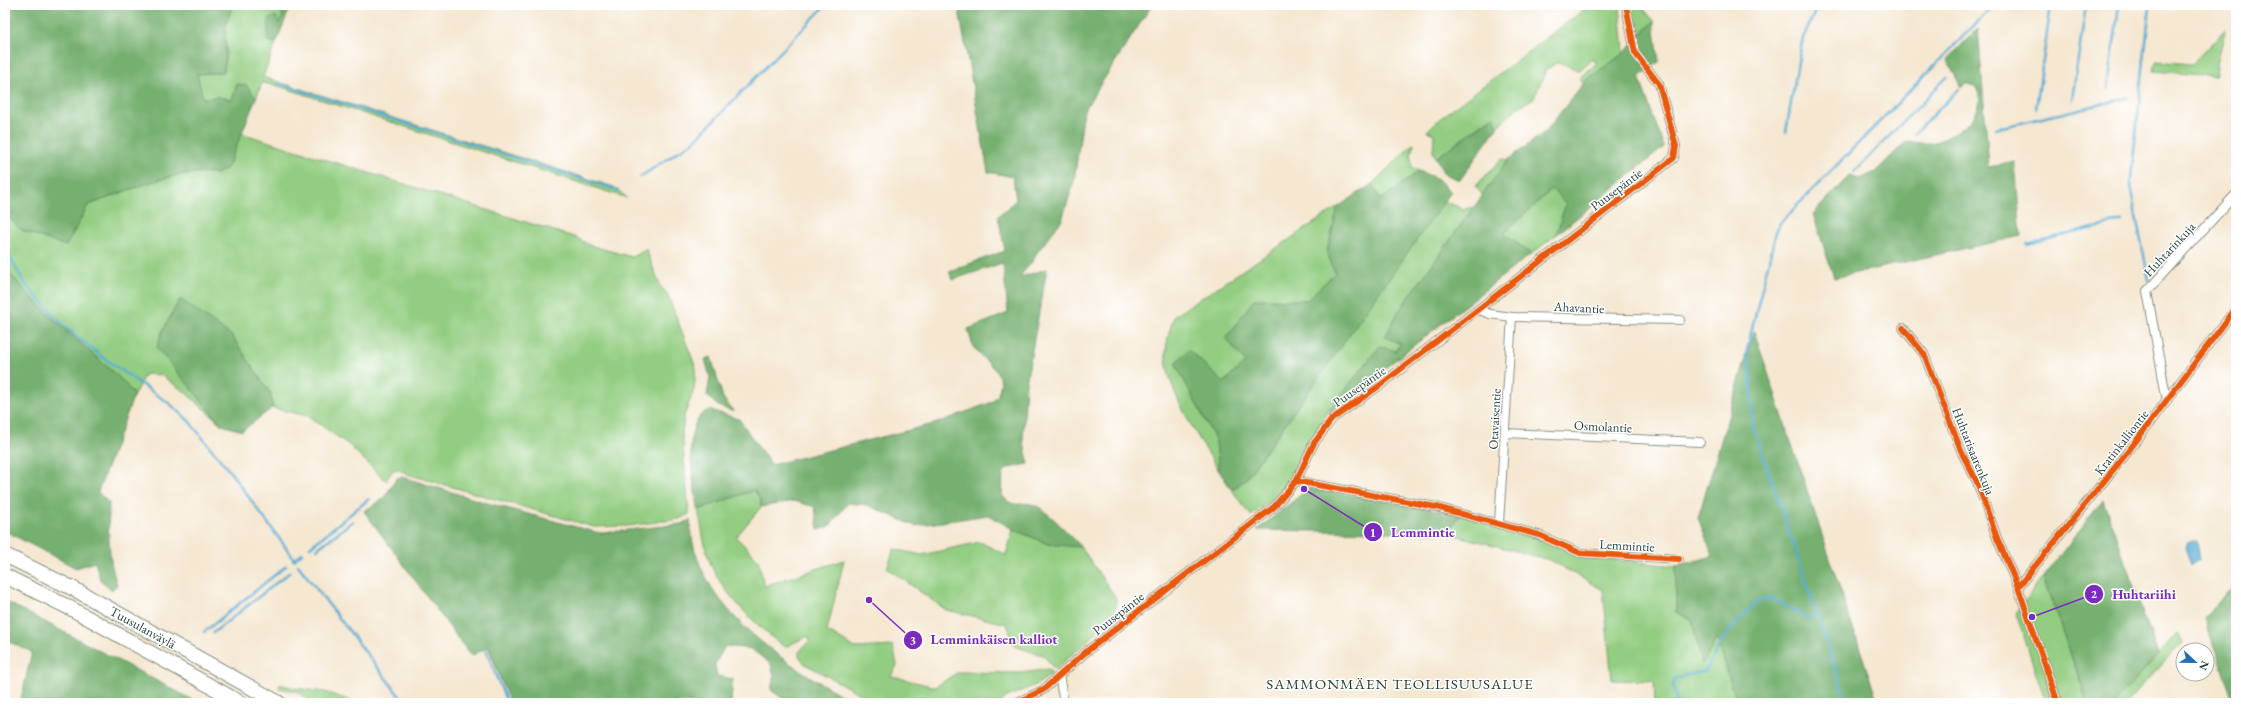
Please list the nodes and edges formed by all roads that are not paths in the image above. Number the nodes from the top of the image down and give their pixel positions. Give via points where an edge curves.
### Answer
1 (1626, 5) edge
2 (2236, 194) edge
3 (2236, 308) edge
4 (1479, 310) junction
5 (1512, 317) junction
6 (1680, 320) dead end
7 (1903, 328) dead end
8 (2167, 401) junction
9 (1506, 433) junction
10 (1700, 442) dead end
11 (1296, 481) junction
12 (1499, 523) junction
13 (5, 555) edge
14 (1679, 559) dead end
15 (5, 576) edge
16 (2018, 587) junction
17 (1059, 675) junction
18 (241, 703) edge
19 (279, 703) edge
20 (1016, 703) edge
21 (1064, 703) edge
22 (2058, 703) edge

1 - 4 street, Puusepäntie via 1635,53 1659,84 1676,146 1674,158
2 - 8 street, Huhtarinkuja via 2147,291
3 - 8 street, Kratinkalliontie
4 - 5 street, Ahavantie
4 - 11 street, Puusepäntie via 1332,419 1314,443
5 - 6 street, Ahavantie
5 - 9 street, Otavaisentie
7 - 16 street, Huhtarisaarenkuja via 1924,354
8 - 16 street, Kratinkalliontie
9 - 10 street, Osmolantie
9 - 12 street, Otavaisentie
11 - 12 street, Lemmintie via 1436,506
11 - 17 street, Puusepäntie via 1274,507
12 - 14 street, Lemmintie via 1539,535 1580,552
13 - 19 highway, Tuusulanväylä via 74,589
15 - 18 highway, Tuusulanväylä via 70,608
16 - 22 street, Huhtarisaarenkuja
17 - 20 street, Puusepäntie via 1043,690
17 - 21 street

